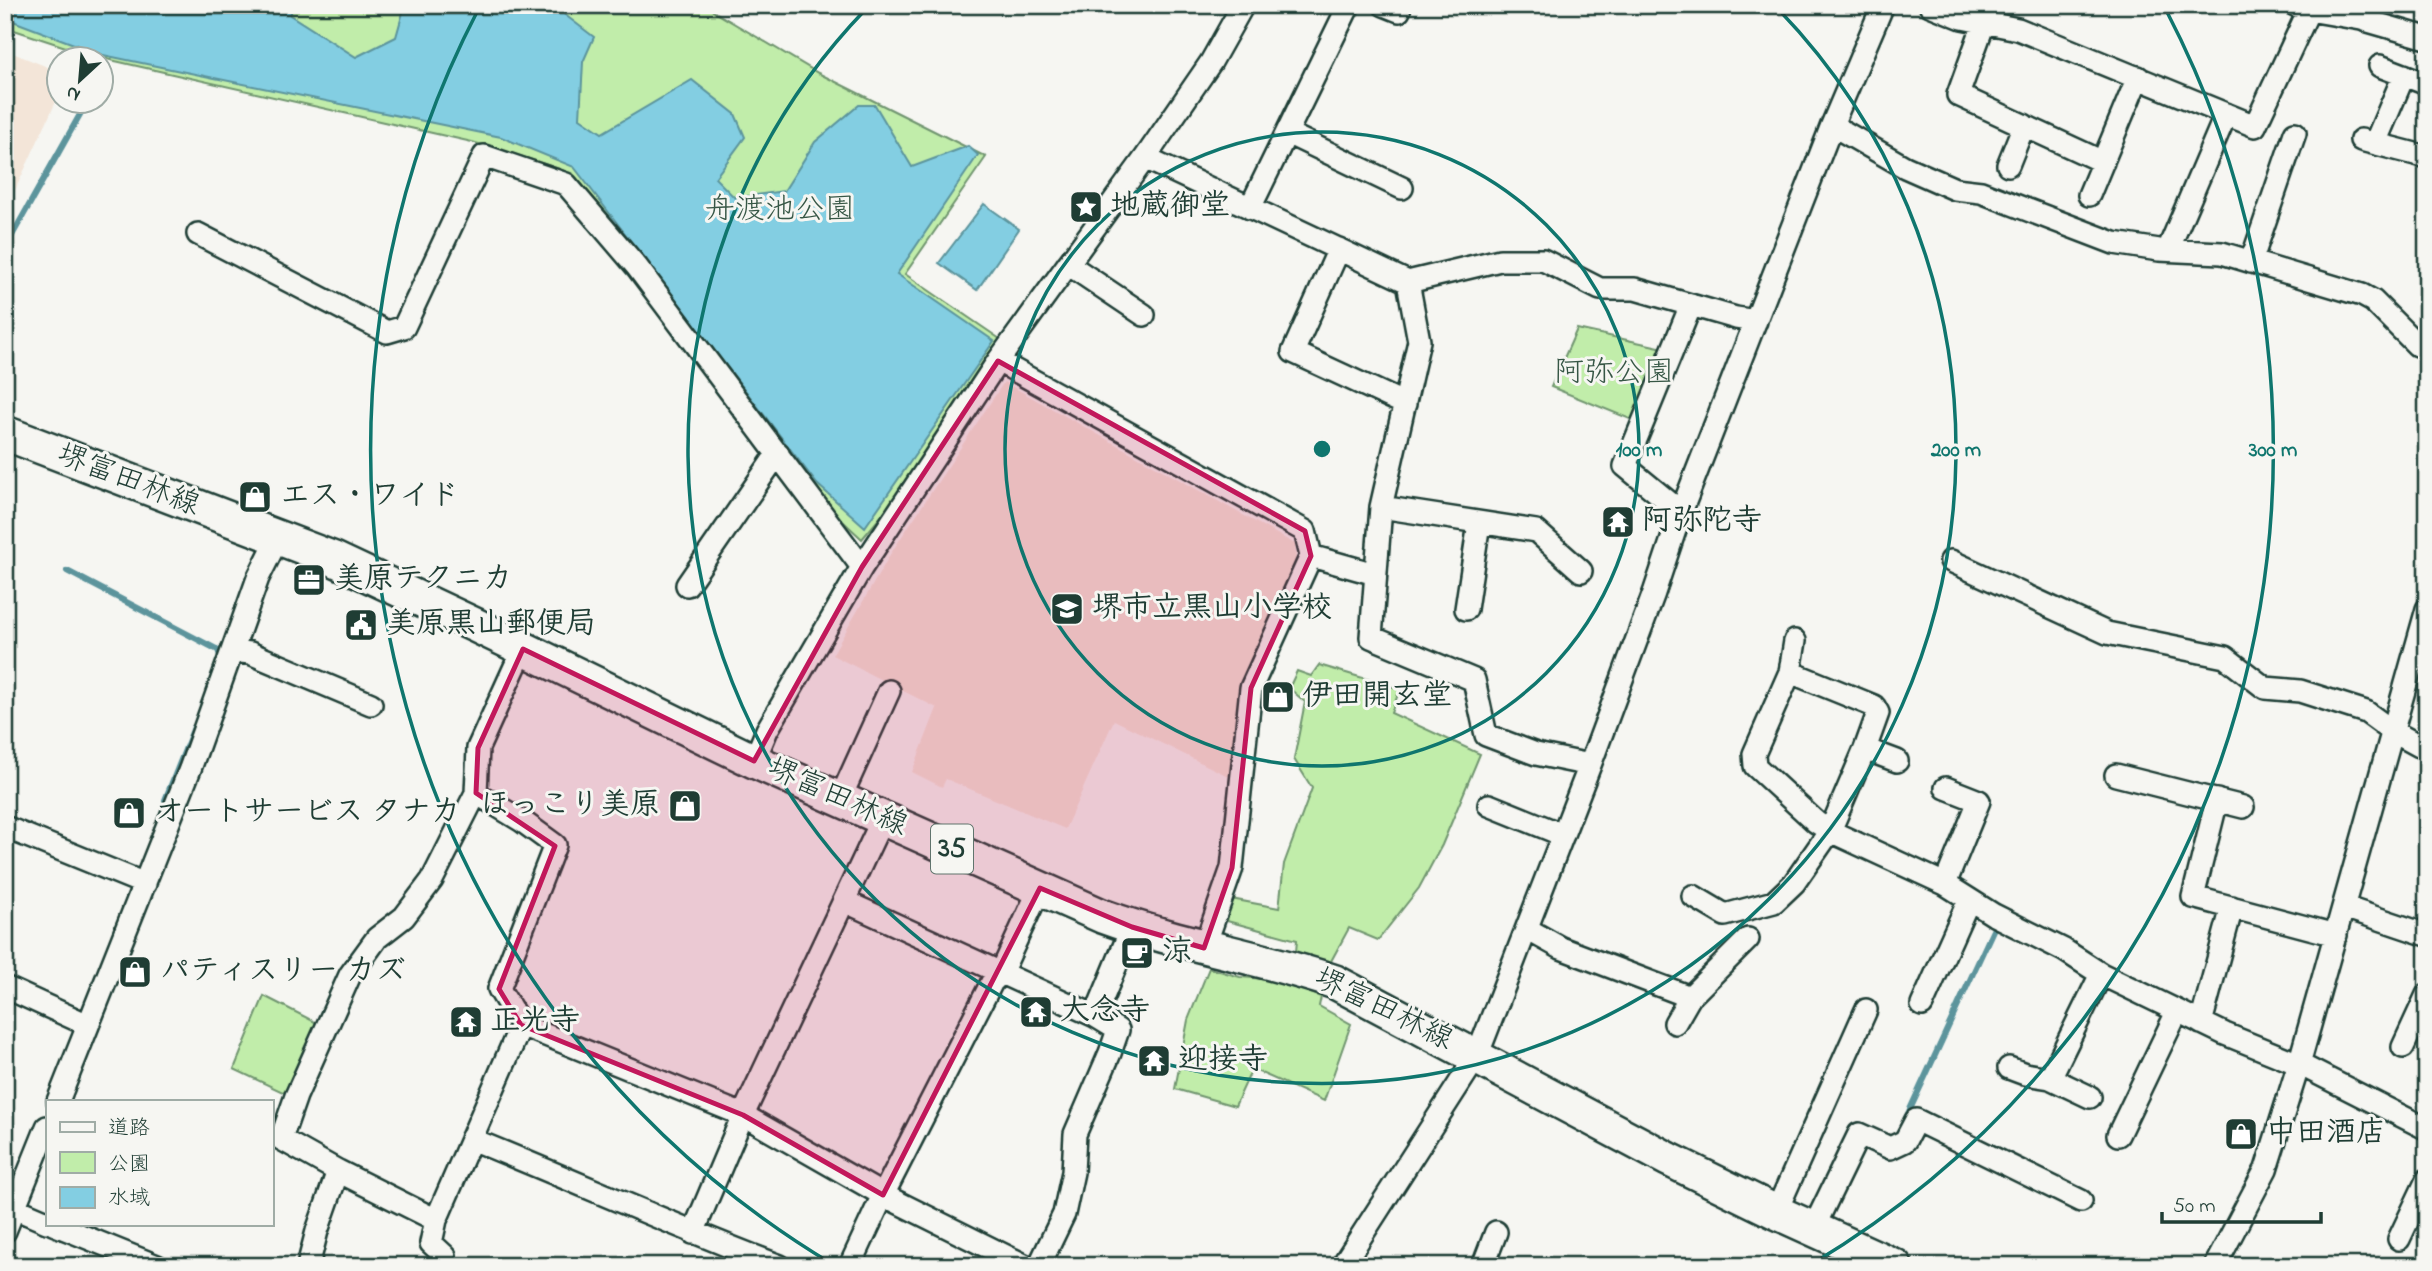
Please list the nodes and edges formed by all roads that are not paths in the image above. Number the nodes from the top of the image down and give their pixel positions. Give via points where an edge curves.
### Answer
1 (1243, 5) edge
2 (1349, 5) edge
3 (1883, 5) edge
4 (1930, 5) edge
5 (2302, 8) edge
6 (1984, 23) junction
7 (2427, 38) edge
8 (2380, 66) dead end
9 (2404, 75) junction
10 (2138, 77) junction
11 (2427, 84) edge
12 (2226, 114) junction
13 (1832, 125) junction
14 (2024, 125) junction
15 (1287, 133) junction
16 (2295, 133) dead end
17 (2427, 157) edge
18 (1145, 158) junction
19 (2103, 162) junction
20 (2008, 165) dead end
21 (1402, 188) dead end
22 (2089, 195) dead end
23 (1250, 208) junction
24 (198, 234) dead end
25 (1339, 249) junction
26 (2168, 250) junction
27 (2251, 262) junction
28 (1068, 264) junction
29 (1408, 282) junction
30 (1690, 305) junction
31 (1144, 315) dead end
32 (1756, 320) junction
33 (2427, 344) edge
34 (998, 361) junction
35 (1405, 404) junction
36 (5, 433) edge
37 (778, 453) junction
38 (1381, 508) junction
39 (1681, 512) junction
40 (1479, 523) junction
41 (278, 538) junction
42 (1311, 556) junction
43 (1951, 561) dead end
44 (862, 567) junction
45 (1581, 571) dead end
46 (1375, 574) junction
47 (688, 585) dead end
48 (1466, 609) dead end
49 (2427, 609) edge
50 (1795, 641) dead end
51 (523, 649) junction
52 (2421, 650) edge
53 (233, 651) junction
54 (1790, 671) junction
55 (889, 691) dead end
56 (371, 704) dead end
57 (2392, 731) junction
58 (1865, 749) junction
59 (2427, 750) edge
60 (754, 761) junction
61 (1897, 761) dead end
62 (1590, 765) junction
63 (2116, 775) dead end
64 (1946, 788) dead end
65 (476, 793) junction
66 (840, 799) junction
67 (2217, 800) junction
68 (1489, 805) dead end
69 (2242, 807) dead end
70 (883, 818) junction
71 (5, 827) edge
72 (1830, 831) junction
73 (1563, 835) junction
74 (145, 884) junction
75 (1945, 884) junction
76 (1040, 888) junction
77 (1693, 896) dead end
78 (1969, 900) junction
79 (844, 901) junction
80 (2232, 907) junction
81 (2344, 907) junction
82 (1132, 927) junction
83 (1527, 929) junction
84 (2336, 935) junction
85 (2427, 935) edge
86 (1748, 939) dead end
87 (1204, 948) junction
88 (1001, 973) junction
89 (2101, 974) junction
90 (5, 987) edge
91 (2427, 995) edge
92 (1690, 997) junction
93 (1922, 1004) dead end
94 (1866, 1010) dead end
95 (2177, 1012) junction
96 (1095, 1016) junction
97 (1675, 1023) dead end
98 (2201, 1023) junction
99 (88, 1025) junction
100 (521, 1025) junction
101 (2403, 1047) dead end
102 (1477, 1056) junction
103 (2299, 1064) junction
104 (2009, 1068) dead end
105 (2050, 1078) junction
106 (2090, 1097) dead end
107 (58, 1100) edge
108 (743, 1115) junction
109 (46, 1129) edge
110 (2427, 1129) edge
111 (2118, 1135) dead end
112 (471, 1139) junction
113 (338, 1171) junction
114 (2427, 1180) edge
115 (883, 1195) junction
116 (2081, 1201) dead end
117 (10, 1206) edge
118 (1776, 1212) junction
119 (436, 1220) junction
120 (46, 1222) edge
121 (58, 1226) edge
122 (1813, 1229) junction
123 (5, 1231) edge
124 (1496, 1232) dead end
125 (693, 1233) junction
126 (2399, 1239) dead end
127 (992, 1258) edge
128 (157, 1266) edge
129 (308, 1266) edge
130 (443, 1266) edge
131 (780, 1266) edge
132 (850, 1266) edge
133 (1026, 1266) edge
134 (1039, 1266) edge
135 (1342, 1266) edge
136 (1483, 1266) edge
137 (1895, 1266) edge
138 (2215, 1266) edge

1 - 18 street via 1211,62
2 - 15 street
3 - 13 street
4 - 6 street
5 - 7 street
5 - 12 street via 2255,126
6 - 10 street via 2018,29
6 - 14 street via 1958,95
8 - 9 street
9 - 11 street
9 - 17 street via 2368,142
10 - 12 street
10 - 19 street
12 - 26 street
13 - 26 street via 1905,167 1955,189 1981,192 2114,243
13 - 32 street
14 - 19 street
14 - 20 street
15 - 21 street
15 - 23 street
16 - 27 street
18 - 23 street
18 - 28 street
19 - 22 street
23 - 25 street
24 - 37 street via 387,332 404,327 484,156 566,184 637,267
25 - 29 street
25 - 35 street via 1293,352
26 - 27 street via 2222,253
27 - 33 street via 2362,295 2417,345
28 - 31 street
28 - 34 street
29 - 30 street via 1500,260 1543,260 1600,289 1635,289
29 - 35 street via 1419,341
30 - 32 street
30 - 39 street via 1625,466
32 - 39 street
34 - 42 street via 1305,531
34 - 44 street
35 - 38 street
36 - 41 main road, 堺富田林線 / 35
37 - 44 street
37 - 47 street
38 - 40 street
38 - 46 street
39 - 62 street
40 - 45 street via 1536,531
40 - 48 street
41 - 51 main road, 堺富田林線 / 35 via 334,559
41 - 53 street via 258,578
42 - 46 street
42 - 87 street via 1251,688 1232,868
43 - 57 street via 2107,633 2225,657 2265,688 2300,691 2366,712
44 - 60 street via 767,730
46 - 62 street via 1371,637 1474,680 1486,735 1536,754
49 - 52 street
50 - 54 street
51 - 60 main road, 堺富田林線 / 35
51 - 65 street via 478,748
52 - 57 street
53 - 56 street via 250,653
53 - 74 street
54 - 58 street via 1874,706 1878,713
54 - 72 street via 1754,754 1755,766
55 - 66 street via 865,725
57 - 59 street
57 - 81 street
58 - 61 street
58 - 72 street
60 - 66 main road, 堺富田林線 / 35
62 - 73 street
63 - 67 street
64 - 75 street via 1979,801
65 - 100 street via 555,845 499,989
65 - 113 street via 432,880 404,916 377,938 350,975 296,1096 281,1139
66 - 70 main road, 堺富田林線 / 35
67 - 69 street
67 - 80 street via 2193,897
68 - 73 street
70 - 76 main road, 堺富田林線 / 35
70 - 79 street
71 - 74 street
72 - 75 street
72 - 77 street via 1794,883 1774,902 1725,915
73 - 83 street
74 - 99 street
75 - 78 street
76 - 82 main road, 堺富田林線 / 35
76 - 88 street
78 - 89 street
78 - 93 street
79 - 88 street
79 - 108 street
80 - 84 street
80 - 98 street
81 - 84 street
81 - 85 street
82 - 87 main road, 堺富田林線 / 35
82 - 96 street
83 - 92 street via 1561,948
83 - 102 street
84 - 103 street
86 - 92 street
87 - 102 main road, 堺富田林線 / 35 via 1335,982
88 - 96 street
88 - 115 street via 992,982
89 - 95 street
89 - 105 street
90 - 99 street
91 - 101 street
92 - 97 street
94 - 118 street
95 - 98 street
95 - 111 street
96 - 134 street via 1118,1030 1075,1134 1064,1214
98 - 103 street
99 - 107 street
100 - 108 street
100 - 112 street
102 - 118 main road, 堺富田林線 / 35
102 - 135 street
103 - 110 street
103 - 138 street via 2266,1169
104 - 105 street
105 - 106 street
108 - 115 street
108 - 125 street
109 - 117 street
112 - 119 street
112 - 125 street
113 - 119 street
113 - 129 street
114 - 126 street
115 - 127 street
115 - 132 street
116 - 122 street via 1916,1120 1905,1141 1890,1148 1859,1134
117 - 120 street
117 - 123 street
118 - 122 main road, 堺富田林線 / 35
119 - 130 street via 431,1243 444,1256
121 - 128 street
122 - 137 main road, 堺富田林線 / 35
124 - 136 street
125 - 131 street
127 - 133 street

